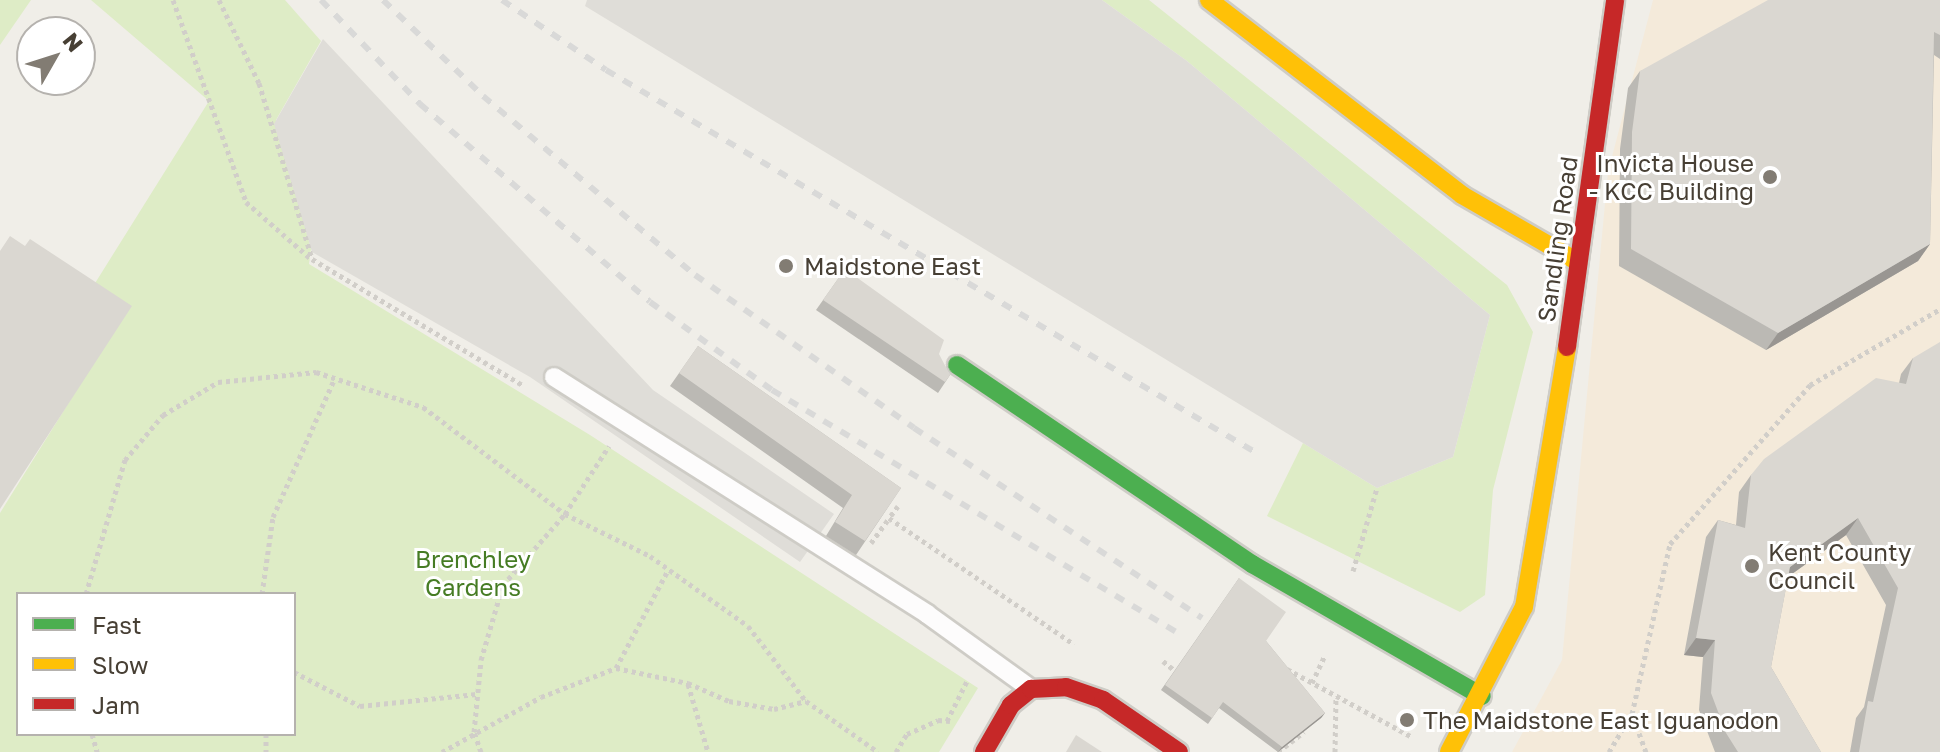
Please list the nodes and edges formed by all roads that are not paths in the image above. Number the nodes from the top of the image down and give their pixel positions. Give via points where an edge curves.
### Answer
1 (1209, 0) edge
2 (1615, 0) edge
3 (1578, 262) junction
4 (957, 365) dead end
5 (554, 377) dead end
6 (1031, 689) junction
7 (1482, 696) junction
8 (984, 752) edge
9 (1179, 752) edge
10 (1449, 752) edge

1 - 3 street via 1462,195
2 - 3 street, Sandling Road
3 - 7 street, Sandling Road via 1548,486 1524,607
4 - 7 street via 1252,564
5 - 6 lane via 927,614
6 - 8 street via 1011,705
6 - 9 street via 1066,687 1103,700
7 - 10 street, Sandling Road

